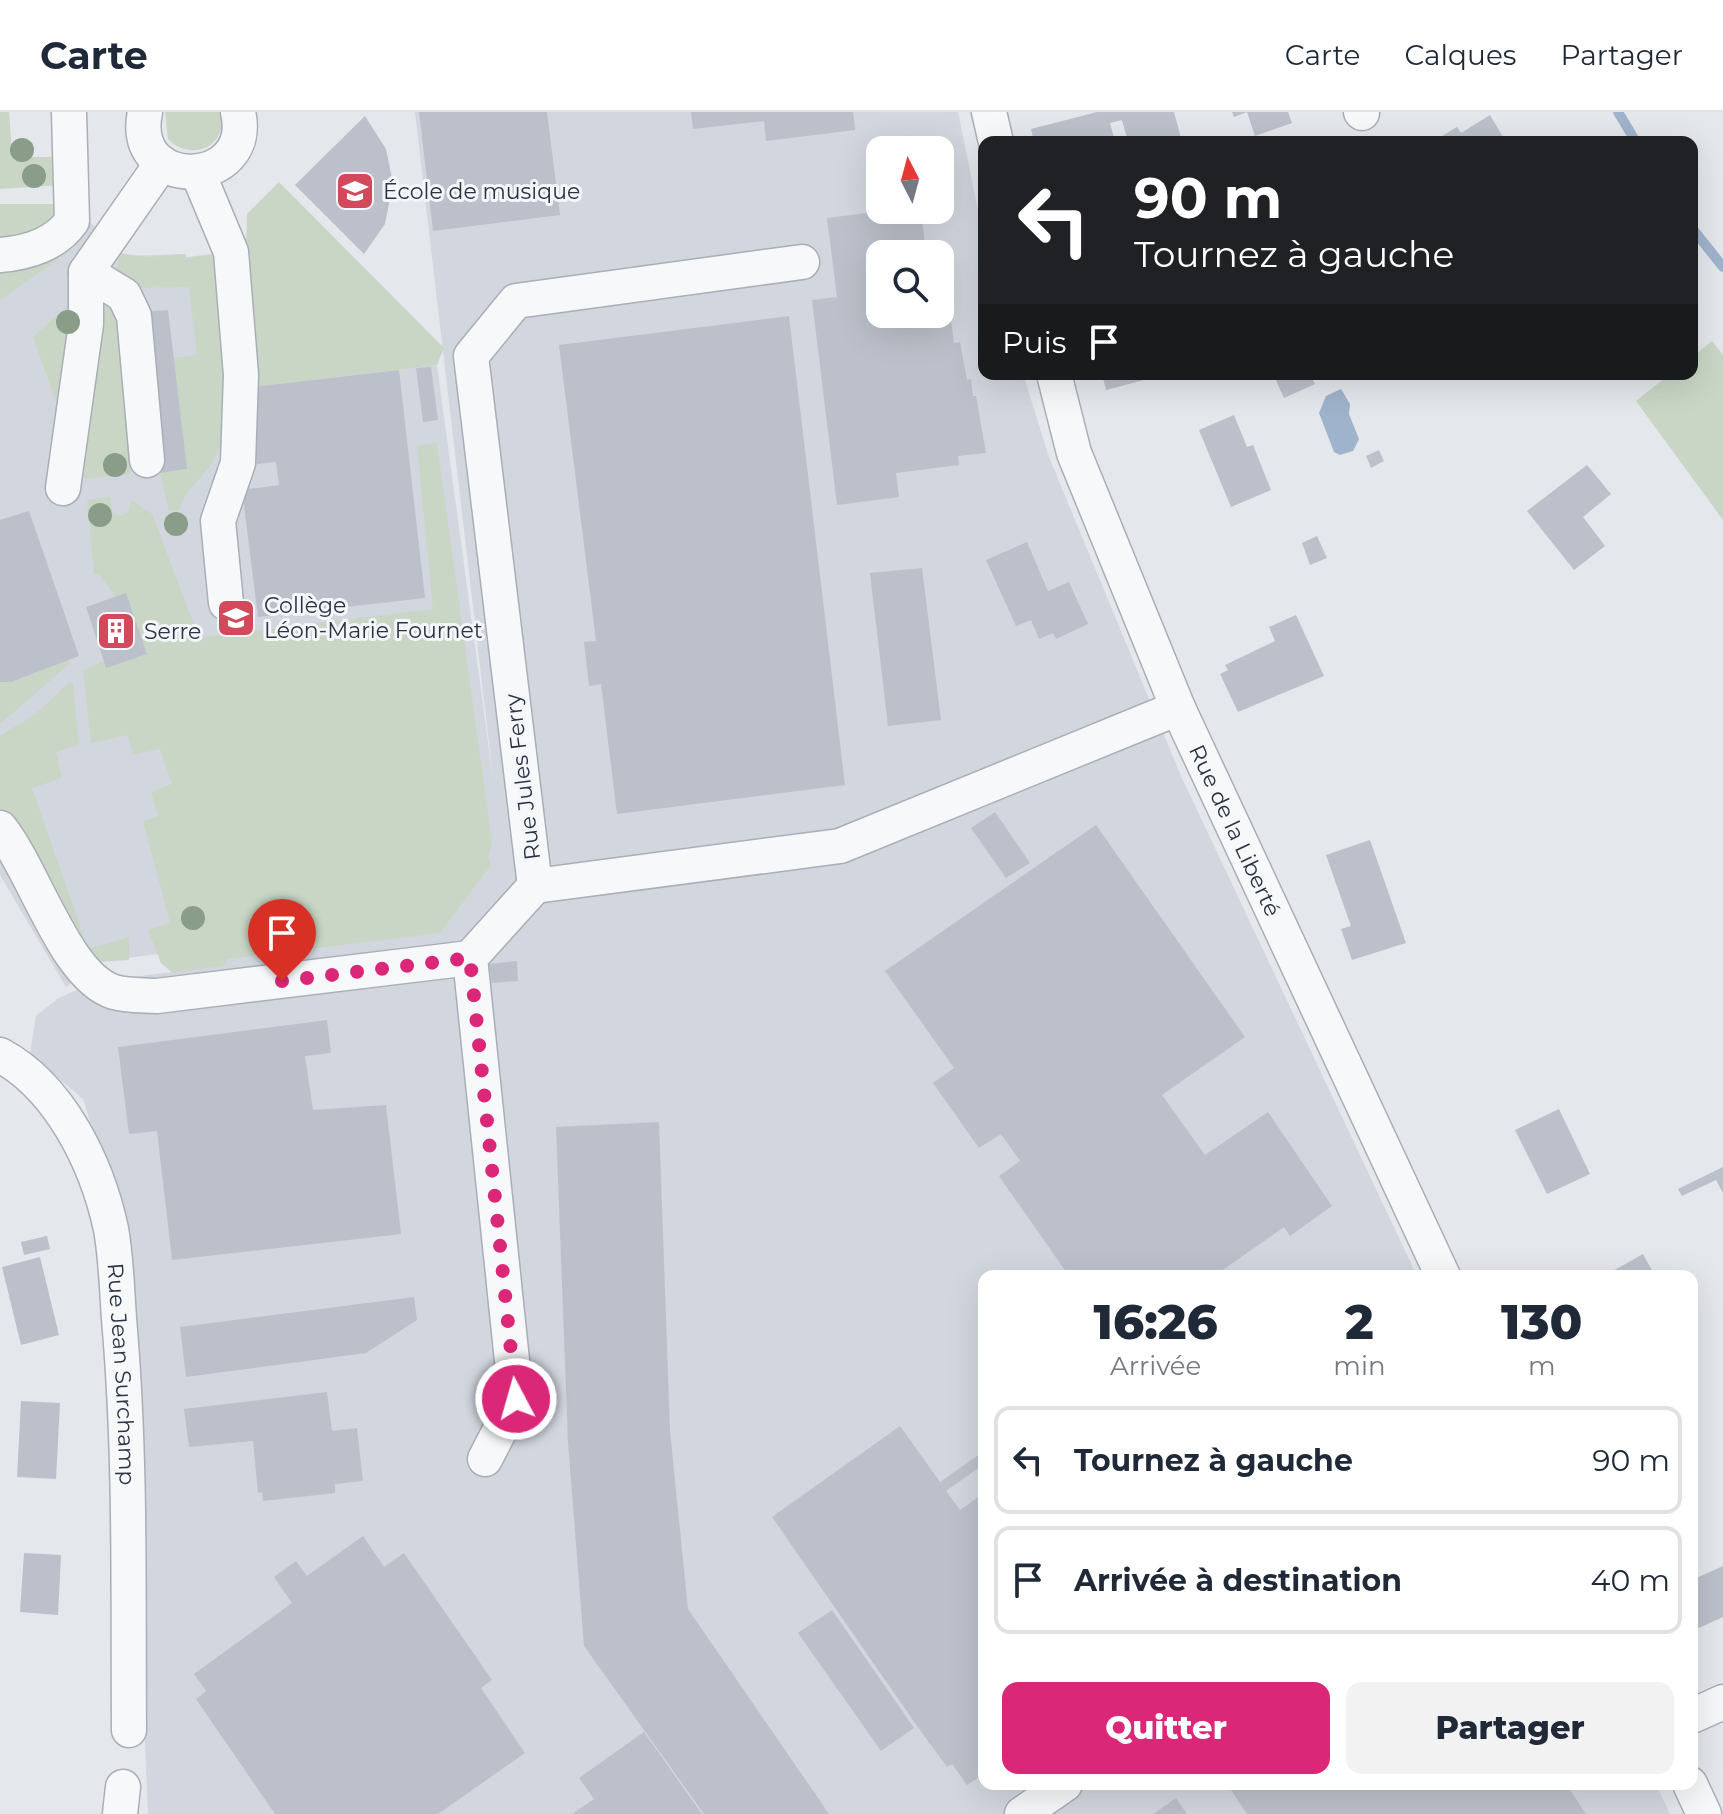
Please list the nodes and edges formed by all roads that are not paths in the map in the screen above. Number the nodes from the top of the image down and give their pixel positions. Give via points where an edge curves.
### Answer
1 (69, 112) edge
2 (145, 112) edge
3 (238, 112) edge
4 (989, 112) edge
5 (995, 136) edge
6 (162, 163) junction
7 (198, 173) junction
8 (0, 255) edge
9 (802, 262) dead end
10 (86, 272) junction
11 (1056, 380) edge
12 (147, 460) dead end
13 (63, 488) dead end
14 (226, 603) dead end
15 (1178, 708) junction
16 (0, 828) edge
17 (535, 886) junction
18 (470, 958) junction
19 (0, 1055) edge
20 (1440, 1270) edge
21 (485, 1459) dead end
22 (1723, 1702) edge
23 (1698, 1713) edge
24 (129, 1730) dead end
25 (1056, 1790) edge
26 (1693, 1790) edge
27 (1022, 1814) edge
28 (1704, 1814) edge

1 - 8 street via 72,221 39,247
2 - 6 street via 144,136
3 - 7 street via 235,147 213,168
4 - 5 street
6 - 7 street
6 - 10 street
7 - 14 street via 231,252 241,375 238,463 218,521
9 - 17 street, Rue Jules Ferry via 516,301 471,356
10 - 12 street via 124,295 134,316
10 - 13 street via 86,324
11 - 15 street, Rue de la Liberté via 1074,453
15 - 17 street, Rue Jules Ferry via 840,846
15 - 20 street, Rue de la Liberté
16 - 18 street via 19,852 75,963 114,992 157,996
17 - 18 street
18 - 21 street via 516,1399
19 - 24 street, Rue Jean Surchamp via 17,1064 69,1123 94,1175 111,1229 128,1428
22 - 23 street
25 - 27 street
26 - 28 street

